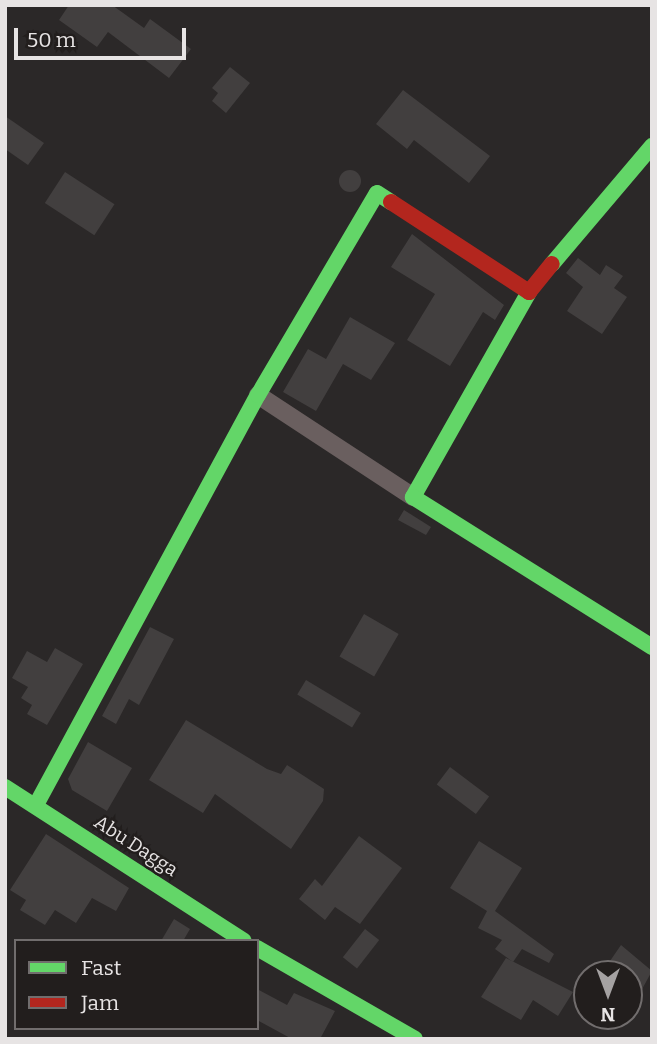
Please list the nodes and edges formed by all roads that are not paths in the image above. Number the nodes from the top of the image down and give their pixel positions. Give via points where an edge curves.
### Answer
1 (652, 146) edge
2 (529, 292) junction
3 (258, 395) junction
4 (413, 497) junction
5 (652, 648) edge
6 (5, 787) edge
7 (36, 805) junction
8 (241, 939) edge
9 (259, 949) edge
10 (415, 1039) edge

1 - 2 street
2 - 3 street via 377,193
2 - 4 street
3 - 4 street
3 - 7 street
4 - 5 street
6 - 7 street, Abu Dagga
7 - 8 street, Abu Dagga
9 - 10 street

